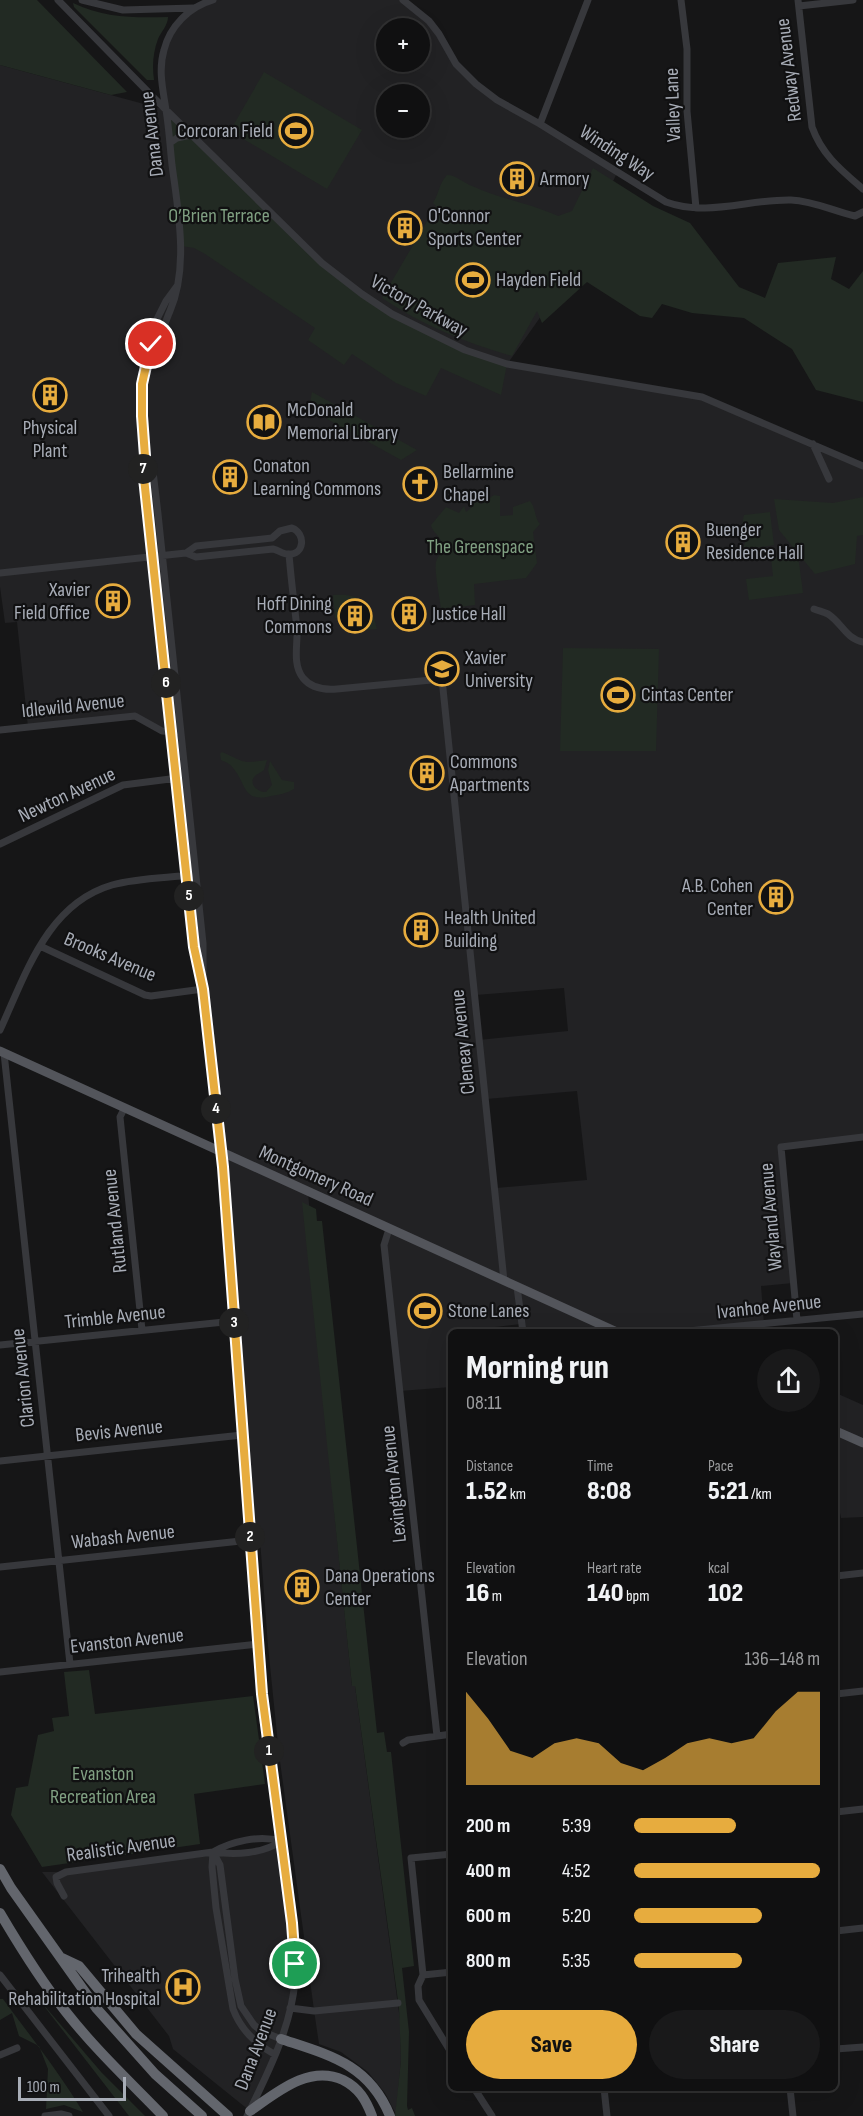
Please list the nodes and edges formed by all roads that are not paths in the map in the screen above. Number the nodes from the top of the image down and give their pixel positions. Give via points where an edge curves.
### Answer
1 (58, 0) edge
2 (82, 0) edge
3 (213, 0) edge
4 (403, 0) edge
5 (588, 0) edge
6 (681, 0) edge
7 (853, 0) edge
8 (798, 3) edge
9 (194, 8) junction
10 (166, 110) junction
11 (540, 124) junction
12 (191, 135) junction
13 (170, 143) junction
14 (863, 189) edge
15 (696, 208) junction
16 (863, 212) edge
17 (813, 444) junction
18 (145, 456) junction
19 (863, 465) edge
20 (830, 479) dead end
21 (186, 553) junction
22 (289, 554) junction
23 (162, 555) junction
24 (152, 556) junction
25 (0, 573) edge
26 (814, 609) dead end
27 (863, 642) edge
28 (0, 730) edge
29 (181, 731) junction
30 (171, 732) junction
31 (186, 777) junction
32 (177, 778) junction
33 (0, 844) edge
34 (196, 875) junction
35 (187, 876) junction
36 (40, 946) junction
37 (203, 989) junction
38 (0, 1029) edge
39 (2, 1052) edge
40 (124, 1109) junction
41 (863, 1137) edge
42 (221, 1153) junction
43 (389, 1229) junction
44 (504, 1281) junction
45 (518, 1287) junction
46 (863, 1314) edge
47 (797, 1320) junction
48 (234, 1321) junction
49 (523, 1329) edge
50 (610, 1329) edge
51 (708, 1329) edge
52 (142, 1330) junction
53 (36, 1341) junction
54 (0, 1345) edge
55 (838, 1432) edge
56 (242, 1435) junction
57 (863, 1443) edge
58 (48, 1455) junction
59 (0, 1461) edge
60 (250, 1540) junction
61 (59, 1560) junction
62 (0, 1567) edge
63 (863, 1573) edge
64 (838, 1576) edge
65 (258, 1644) junction
66 (70, 1664) junction
67 (0, 1672) edge
68 (863, 1691) edge
69 (838, 1694) edge
70 (448, 1735) edge
71 (437, 1736) junction
72 (403, 1743) dead end
73 (863, 1809) edge
74 (838, 1812) edge
75 (281, 1841) junction
76 (213, 1852) junction
77 (448, 1854) edge
78 (0, 1869) edge
79 (64, 1896) dead end
80 (0, 1913) edge
81 (863, 1928) edge
82 (838, 1931) edge
83 (59, 1956) junction
84 (448, 1972) edge
85 (0, 1975) edge
86 (423, 1975) junction
87 (398, 2003) dead end
88 (290, 2008) junction
89 (281, 2039) junction
90 (863, 2047) edge
91 (17, 2048) dead end
92 (448, 2048) edge
93 (838, 2049) edge
94 (274, 2054) junction
95 (0, 2055) edge
96 (478, 2091) edge
97 (604, 2091) edge
98 (790, 2091) edge
99 (249, 2114) edge
100 (45, 2116) edge
101 (69, 2116) edge
102 (109, 2116) edge
103 (163, 2116) edge
104 (202, 2116) edge
105 (228, 2116) edge
106 (372, 2116) edge
107 (390, 2116) edge
108 (492, 2116) edge
109 (607, 2116) edge
110 (793, 2116) edge

1 - 10 street, Victory Parkway
2 - 9 street via 123,10
3 - 9 street, Dana Avenue
4 - 11 street, Winding Way via 429,21 463,74
5 - 11 street
6 - 15 street, Valley Lane
7 - 8 street
8 - 14 street, Redway Avenue via 812,127 827,156
9 - 10 street, Dana Avenue via 177,23 164,50 161,70
10 - 12 street, Victory Parkway
10 - 13 street, Dana Avenue
11 - 15 street, Winding Way via 652,195 676,206
12 - 13 street
12 - 17 street, Victory Parkway via 322,263 410,324 465,350 507,364 702,397
13 - 18 street, Dana Avenue via 181,246 177,286 154,325 142,384
15 - 16 street, Winding Way via 790,200 855,216
17 - 19 street, Victory Parkway
17 - 20 street
18 - 23 street, Dana Avenue via 152,463
18 - 24 street, Dana Avenue via 142,463
21 - 22 street via 196,557 273,549
21 - 22 street via 196,546 272,538 292,528 301,536 302,545
21 - 23 street
22 - 44 street, Cleneay Avenue via 298,665 309,684 337,690 441,679
23 - 24 street
23 - 29 street, Dana Avenue
24 - 25 street
24 - 30 street, Dana Avenue
26 - 27 street via 828,614 845,633
28 - 30 street, Idlewild Avenue via 135,716
29 - 30 street, Idlewild Avenue
29 - 31 street, Dana Avenue
30 - 32 street, Dana Avenue
31 - 32 street, Newton Avenue
31 - 34 street, Dana Avenue
32 - 33 street, Newton Avenue via 123,785
32 - 35 street, Dana Avenue
34 - 35 street
34 - 37 street, Dana Avenue
35 - 36 street via 98,890 63,914
35 - 37 street, Dana Avenue via 194,947
36 - 37 street, Brooks Avenue via 145,995
36 - 38 street
37 - 42 street, Dana Avenue
39 - 40 main road, Montgomery Road
39 - 53 street, Clarion Avenue
40 - 42 main road, Montgomery Road
40 - 52 street, Rutland Avenue via 120,1117
41 - 47 street, Wayland Avenue via 781,1147
42 - 43 main road, Montgomery Road
42 - 48 street, Dana Avenue
43 - 44 main road, Montgomery Road
43 - 71 street, Lexington Avenue via 384,1245
44 - 45 main road, Montgomery Road
45 - 49 street
45 - 50 main road, Montgomery Road
46 - 47 street, Ivanhoe Avenue
47 - 51 street, Ivanhoe Avenue
48 - 52 street, Trimble Avenue
48 - 56 street, Dana Avenue
52 - 53 street, Trimble Avenue
53 - 54 street, Trimble Avenue
53 - 58 street, Clarion Avenue
55 - 57 main road
56 - 58 street, Bevis Avenue
56 - 60 street, Dana Avenue
58 - 59 street, Bevis Avenue
58 - 61 street, Clarion Avenue
60 - 61 street, Wabash Avenue
60 - 65 street, Dana Avenue
61 - 62 street, Wabash Avenue
61 - 66 street, Clarion Avenue
63 - 64 street
65 - 66 street, Evanston Avenue
65 - 75 street, Dana Avenue
66 - 67 street, Evanston Avenue
68 - 69 street
70 - 71 street
71 - 72 street
73 - 74 street
75 - 76 street, Realistic Avenue via 270,1849
75 - 88 street, Dana Avenue via 295,1949
76 - 79 street, Realistic Avenue via 66,1872 56,1877
76 - 89 street via 220,1865 241,2006 261,2031
76 - 94 street via 216,1908 233,2009 246,2032
77 - 86 street via 411,1858
78 - 83 highway
80 - 103 highway via 66,2012
81 - 82 street
83 - 104 highway via 97,2009 147,2066
83 - 105 highway via 79,1966 136,2034
84 - 86 street
85 - 102 street
86 - 92 street via 419,2000
87 - 88 street via 314,2012
88 - 89 street, Dana Avenue
89 - 94 street, Dana Avenue
89 - 107 highway via 353,2067 377,2091
90 - 93 street
91 - 95 street
94 - 99 street, Dana Avenue
96 - 108 street
97 - 109 street
98 - 110 street
99 - 106 highway via 296,2082 321,2075 352,2085
100 - 101 street

